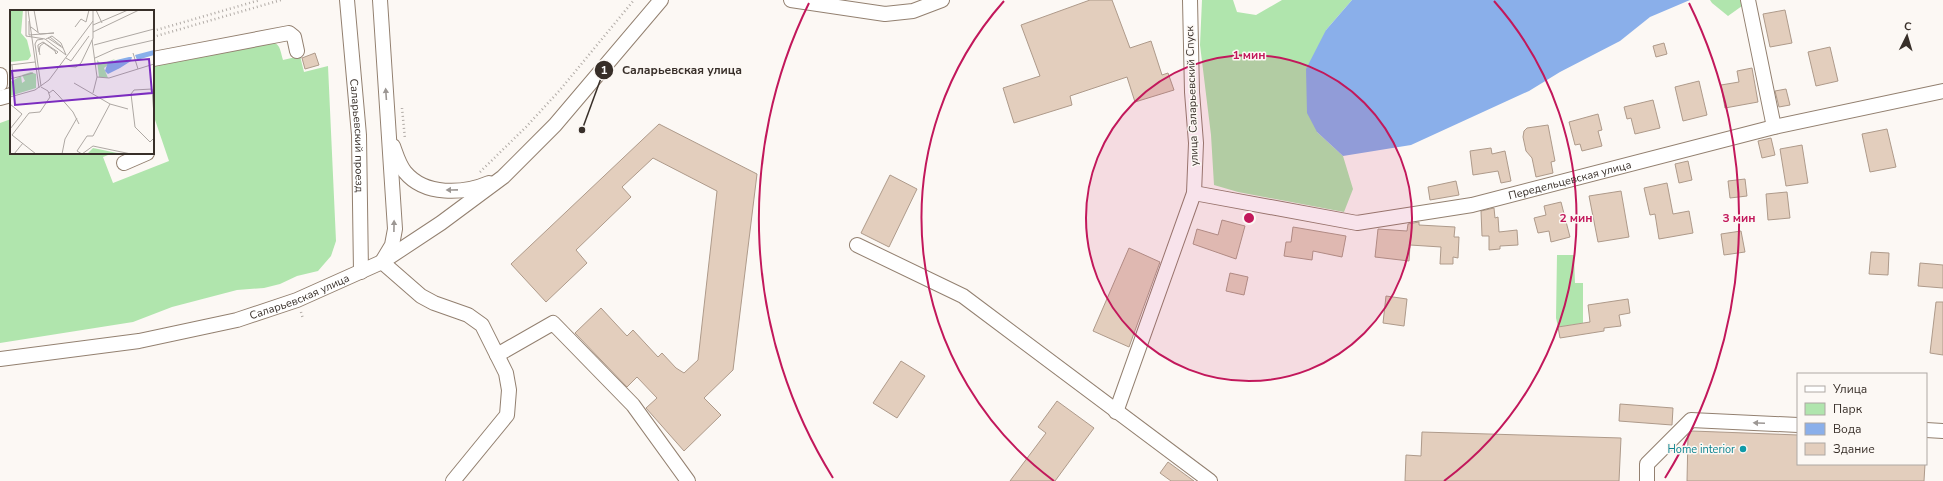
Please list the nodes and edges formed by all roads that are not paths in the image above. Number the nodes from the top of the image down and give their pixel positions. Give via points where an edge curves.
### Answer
1 (347, 0) edge
2 (380, 0) edge
3 (661, 0) edge
4 (791, 0) edge
5 (942, 0) edge
6 (1190, 0) edge
7 (1748, 0) edge
8 (297, 51) dead end
9 (154, 59) edge
10 (0, 75) edge
11 (0, 84) edge
12 (1943, 91) edge
13 (10, 95) edge
14 (0, 98) edge
15 (1774, 127) junction
16 (388, 133) junction
17 (144, 154) edge
18 (124, 163) dead end
19 (503, 177) junction
20 (1194, 193) junction
21 (857, 245) dead end
22 (382, 262) junction
23 (361, 272) junction
24 (497, 356) junction
25 (0, 359) edge
26 (1116, 412) junction
27 (1797, 425) edge
28 (1927, 430) edge
29 (1943, 431) edge
30 (453, 481) edge
31 (688, 481) edge
32 (1210, 481) edge
33 (1647, 481) edge

1 - 23 street, Саларьевский проезд via 359,135
16 -> 2 street
3 - 19 street, Саларьевская улица via 555,124
4 - 5 street via 886,14 913,11
6 - 20 street, улица Саларьевский Спуск via 1196,143
7 - 15 street
8 - 9 street via 294,37 289,33
10 - 11 street
12 - 15 street, Передельцевская улица
13 - 14 street
15 - 20 street, Передельцевская улица via 1472,204 1357,223
19 -> 16 street via 482,186 454,191 430,188 420,184 405,172
22 -> 16 street via 392,245 395,228
17 - 18 street
19 - 22 street, Саларьевская улица via 441,223
20 - 26 street, улица Саларьевский Спуск
21 - 26 street via 964,296
22 - 23 street, Саларьевская улица
22 - 24 street via 421,296 475,319 482,325
23 - 25 street, Саларьевская улица via 297,300 237,320 139,341
24 - 30 street via 508,380 510,402 507,414
24 - 31 street via 553,323 633,405
26 - 32 street
27 -> 33 street via 1691,420 1647,464
28 - 29 street

